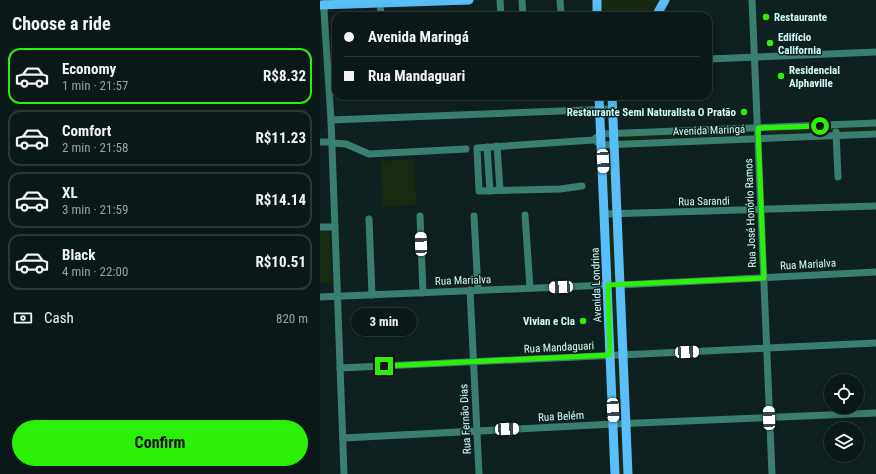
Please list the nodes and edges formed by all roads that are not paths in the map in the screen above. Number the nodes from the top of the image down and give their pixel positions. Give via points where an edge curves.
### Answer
1 (459, 0) edge
2 (469, 0) edge
3 (500, 0) edge
4 (522, 0) edge
5 (560, 0) edge
6 (596, 0) edge
7 (666, 0) edge
8 (671, 0) edge
9 (752, 0) edge
10 (378, 3) junction
11 (323, 5) edge
12 (378, 12) edge
13 (380, 12) edge
14 (501, 12) edge
15 (523, 12) edge
16 (561, 12) edge
17 (597, 12) edge
18 (659, 12) edge
19 (659, 12) edge
20 (876, 52) edge
21 (754, 57) junction
22 (712, 59) edge
23 (600, 100) edge
24 (612, 100) edge
25 (600, 109) junction
26 (612, 109) junction
27 (331, 120) junction
28 (876, 124) edge
29 (836, 125) junction
30 (758, 128) junction
31 (703, 130) junction
32 (601, 134) junction
33 (614, 134) junction
34 (876, 134) edge
35 (836, 135) junction
36 (758, 139) junction
37 (594, 140) junction
38 (704, 141) junction
39 (320, 142) edge
40 (332, 142) junction
41 (602, 145) junction
42 (614, 145) junction
43 (497, 146) junction
44 (487, 147) junction
45 (466, 149) dead end
46 (838, 177) dead end
47 (582, 186) dead end
48 (500, 190) junction
49 (490, 191) junction
50 (876, 206) edge
51 (761, 210) junction
52 (605, 214) junction
53 (618, 214) junction
54 (526, 215) dead end
55 (420, 216) dead end
56 (474, 216) dead end
57 (369, 219) dead end
58 (320, 227) edge
59 (335, 227) junction
60 (876, 272) edge
61 (764, 278) junction
62 (608, 285) junction
63 (620, 285) junction
64 (530, 288) junction
65 (470, 290) junction
66 (478, 290) junction
67 (423, 293) junction
68 (372, 295) junction
69 (337, 296) junction
70 (320, 297) edge
71 (876, 343) edge
72 (766, 348) junction
73 (610, 355) junction
74 (623, 355) junction
75 (473, 362) junction
76 (340, 368) junction
77 (876, 413) edge
78 (769, 418) junction
79 (626, 423) junction
80 (614, 424) junction
81 (476, 431) junction
82 (343, 438) junction
83 (344, 474) edge
84 (479, 474) edge
85 (615, 474) edge
86 (628, 474) edge
87 (772, 474) edge

1 - 2 main road
1 - 10 main road
3 - 14 street
4 - 15 street
5 - 16 street
6 - 17 main road
7 - 18 main road
8 - 19 main road
9 - 21 street, Rua José Honório Ramos
10 - 11 main road
10 - 12 street
10 - 13 street
11 - 27 street
20 - 21 street
21 - 22 street
21 - 30 street, Rua José Honório Ramos
23 - 25 main road, Avenida Londrina
24 - 26 main road
25 - 26 street
25 - 27 street
25 - 32 main road, Avenida Londrina
26 - 33 main road
27 - 40 street
28 - 29 street, Avenida Maringá
29 - 30 street, Avenida Maringá
29 - 35 street
30 - 31 street, Avenida Maringá
30 - 36 street, Rua José Honório Ramos
31 - 33 street, Avenida Maringá
31 - 38 street
32 - 33 street, Avenida Maringá
32 - 37 street
32 - 41 main road, Avenida Londrina
33 - 42 main road
34 - 35 street, Avenida Maringá
35 - 36 street, Avenida Maringá
35 - 46 street
36 - 38 street, Avenida Maringá
36 - 51 street, Rua José Honório Ramos
37 - 41 street
37 - 43 street
38 - 42 street, Avenida Maringá
39 - 40 street
40 - 45 street via 346,144 369,154
40 - 59 street
41 - 42 street, Avenida Maringá
41 - 52 main road, Avenida Londrina
42 - 53 main road
43 - 44 street
43 - 48 street
44 - 49 street
44 - 49 street via 477,148 479,191
47 - 48 street
48 - 49 street
50 - 51 street, Rua Sarandi
51 - 53 street, Rua Sarandi
51 - 61 street, Rua José Honório Ramos
52 - 53 street, Rua Sarandi
52 - 62 main road, Avenida Londrina
53 - 63 main road
54 - 64 street
55 - 67 street
56 - 66 street
57 - 68 street
58 - 59 street
59 - 69 street
60 - 61 street, Rua Marialva
61 - 63 street, Rua Marialva
61 - 72 street, Rua José Honório Ramos
62 - 63 main road
62 - 64 street, Rua Marialva
62 - 73 main road, Avenida Londrina
63 - 74 main road
64 - 66 street, Rua Marialva
65 - 66 street, Rua Marialva
65 - 67 street, Rua Marialva
65 - 75 street, Rua Fernão Dias
67 - 68 street, Rua Marialva
68 - 69 street, Rua Marialva
69 - 70 street, Rua Marialva
69 - 76 street
71 - 72 street, Rua Mandaguari
72 - 74 street, Rua Mandaguari
72 - 78 street, Rua José Honório Ramos
73 - 74 street, Rua Mandaguari
73 - 75 street, Rua Mandaguari
73 - 80 main road, Avenida Londrina
74 - 79 main road
75 - 76 street, Rua Mandaguari
75 - 81 street, Rua Fernão Dias
76 - 82 street
77 - 78 street, Rua Belém
78 - 79 street, Rua Belém
78 - 87 street, Rua José Honório Ramos
79 - 80 street, Rua Belém
79 - 86 main road
80 - 81 street, Rua Belém
80 - 85 main road, Avenida Londrina
81 - 82 street, Rua Belém
81 - 84 street, Rua Fernão Dias
82 - 83 street

